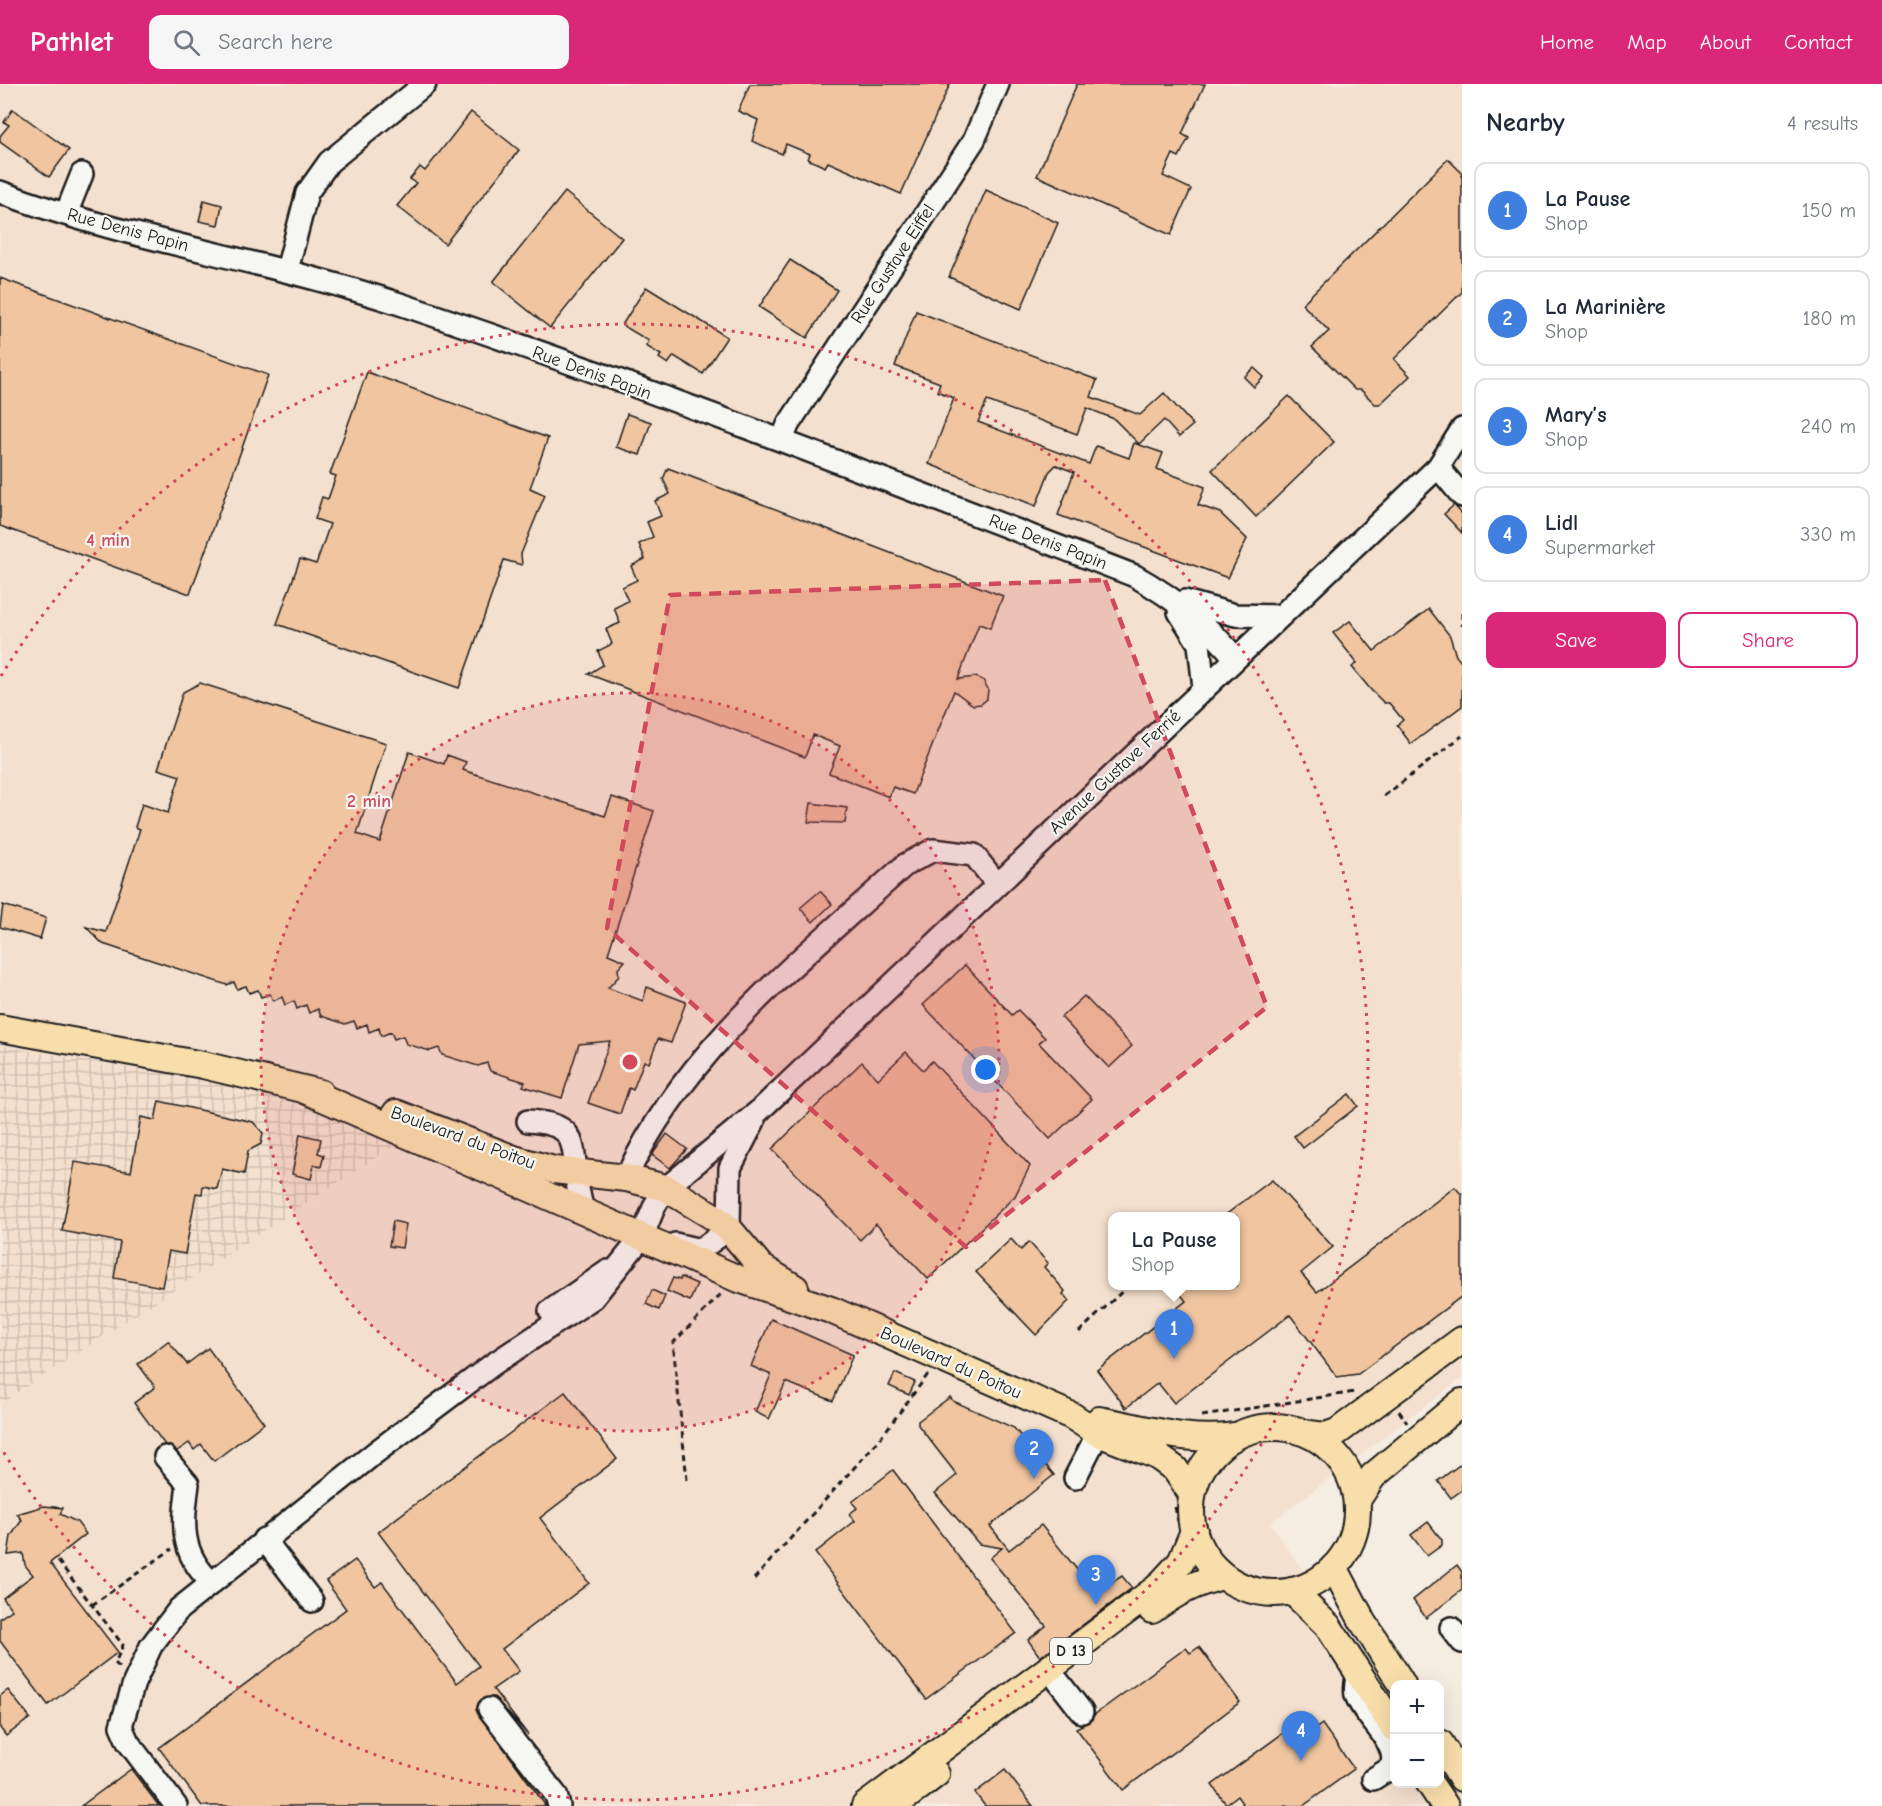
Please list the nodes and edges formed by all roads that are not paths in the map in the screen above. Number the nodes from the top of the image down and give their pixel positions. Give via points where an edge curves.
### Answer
1 (425, 84) edge
2 (998, 84) edge
3 (82, 174) dead end
4 (0, 192) edge
5 (66, 214) junction
6 (287, 270) junction
7 (1462, 429) edge
8 (782, 440) junction
9 (1438, 468) junction
10 (1462, 496) edge
11 (1170, 596) junction
12 (1280, 616) junction
13 (1235, 658) junction
14 (1204, 688) junction
15 (997, 884) junction
16 (0, 1028) edge
17 (305, 1090) junction
18 (760, 1110) junction
19 (528, 1121) dead end
20 (576, 1172) junction
21 (626, 1178) junction
22 (666, 1188) junction
23 (583, 1211) junction
24 (729, 1229) junction
25 (650, 1240) junction
26 (831, 1311) junction
27 (1462, 1340) edge
28 (1462, 1402) edge
29 (1072, 1416) junction
30 (1098, 1433) junction
31 (1309, 1434) junction
32 (1236, 1436) junction
33 (165, 1457) dead end
34 (1075, 1478) dead end
35 (1192, 1494) junction
36 (1357, 1500) junction
37 (1194, 1531) junction
38 (264, 1539) junction
39 (1334, 1567) junction
40 (1223, 1576) junction
41 (211, 1582) junction
42 (1292, 1590) junction
43 (312, 1601) dead end
44 (1358, 1671) junction
45 (1400, 1680) edge
46 (1058, 1681) junction
47 (489, 1709) dead end
48 (1082, 1712) dead end
49 (1390, 1720) edge
50 (1444, 1749) edge
51 (1462, 1778) edge
52 (1373, 1779) dead end
53 (1433, 1788) edge
54 (176, 1806) edge
55 (559, 1806) edge
56 (865, 1806) edge
57 (894, 1806) edge
58 (1444, 1806) edge

1 - 6 street via 329,162 307,193
2 - 8 street, Rue Gustave Eiffel via 974,140 788,425
3 - 5 street
4 - 5 street, Rue Denis Papin
5 - 6 street, Rue Denis Papin
6 - 8 street, Rue Denis Papin via 410,308
7 - 9 street, Avenue Gustave Ferrié
8 - 11 street, Rue Denis Papin via 1135,576
9 - 10 street
9 - 12 street, Avenue Gustave Ferrié
11 - 12 street, Rue Denis Papin via 1234,615
11 - 13 street, Rue Denis Papin
11 - 14 street, Rue Denis Papin via 1199,644
12 - 13 street, Avenue Gustave Ferrié
13 - 14 street, Avenue Gustave Ferrié
14 - 15 street, Avenue Gustave Ferrié
15 - 18 street, Avenue Gustave Ferrié
15 - 21 street via 974,855 933,850 905,865 735,1022 680,1087 640,1148
16 - 17 main road, Boulevard du Poitou via 203,1065
17 - 20 main road, Boulevard du Poitou via 413,1118 514,1159
17 - 23 main road, Boulevard du Poitou
18 - 22 street, Avenue Gustave Ferrié
18 - 24 street, Avenue Gustave Ferrié via 730,1168
19 - 20 street via 548,1123 570,1137 576,1152
20 - 21 main road, Boulevard du Poitou
20 - 23 street
21 - 22 main road, Boulevard du Poitou
22 - 24 main road, Boulevard du Poitou
22 - 25 street via 655,1205
23 - 25 main road, Boulevard du Poitou
24 - 25 street via 700,1250
24 - 26 main road, Boulevard du Poitou via 761,1266
25 - 26 main road, Boulevard du Poitou via 736,1278
25 - 38 street via 585,1284 492,1365
26 - 29 main road, Boulevard du Poitou
27 - 31 main road via 1337,1432 1325,1436
28 - 36 main road via 1372,1476
29 - 30 main road, Boulevard du Poitou
29 - 32 main road, Boulevard du Poitou via 1191,1438
30 - 34 street
30 - 35 main road, Boulevard du Poitou via 1157,1456 1175,1469
31 - 32 main road via 1285,1427 1260,1428
31 - 36 main road via 1332,1450 1349,1473
32 - 35 main road via 1216,1450 1201,1471
33 - 41 street via 188,1484 182,1525 193,1559
35 - 37 main road
36 - 39 main road via 1348,1547
37 - 40 main road via 1208,1560
37 - 56 main road, D 13 via 1181,1562 1157,1588
38 - 41 street
38 - 43 street
39 - 42 main road via 1315,1582
39 - 45 main road
40 - 42 main road via 1260,1591
40 - 46 main road, D 13 via 1172,1594
41 - 54 street via 165,1625 151,1646 121,1726 128,1742
42 - 44 main road via 1328,1626
44 - 49 main road
44 - 52 street via 1355,1695 1394,1760 1392,1767
46 - 48 street
46 - 57 main road, D 13
47 - 55 street via 555,1795
50 - 51 main road
53 - 58 main road

